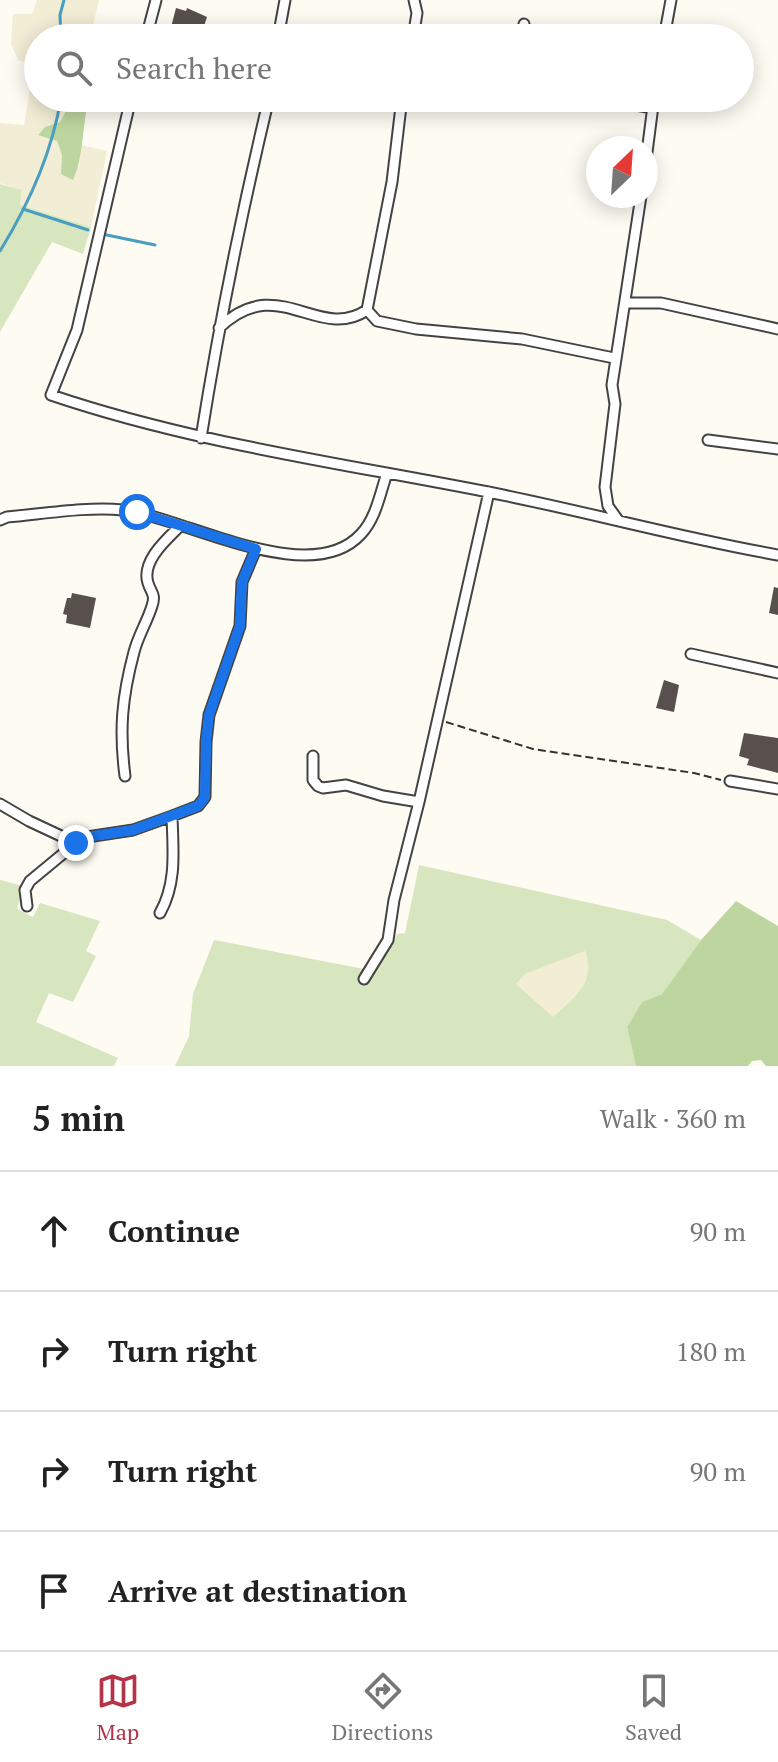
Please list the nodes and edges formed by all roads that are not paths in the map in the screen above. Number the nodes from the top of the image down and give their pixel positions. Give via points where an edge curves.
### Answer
1 (156, 0) edge
2 (285, 0) edge
3 (414, 0) edge
4 (671, 0) edge
5 (150, 24) edge
6 (281, 24) edge
7 (415, 24) edge
8 (667, 24) edge
9 (128, 112) edge
10 (266, 112) edge
11 (400, 112) edge
12 (652, 112) edge
13 (649, 136) edge
14 (639, 208) edge
15 (626, 303) junction
16 (367, 310) junction
17 (219, 328) junction
18 (778, 329) edge
19 (614, 358) junction
20 (201, 438) junction
21 (708, 440) dead end
22 (778, 449) edge
23 (387, 473) junction
24 (489, 492) junction
25 (0, 520) edge
26 (618, 520) junction
27 (180, 526) junction
28 (256, 549) junction
29 (778, 555) edge
30 (691, 654) dead end
31 (778, 673) edge
32 (313, 756) dead end
33 (125, 776) dead end
34 (730, 781) road end
35 (778, 789) edge
36 (419, 802) junction
37 (0, 804) edge
38 (172, 816) junction
39 (76, 843) junction
40 (27, 906) dead end
41 (160, 913) dead end
42 (364, 979) dead end

1 - 5 street
2 - 6 street
3 - 7 street
4 - 8 street
9 - 20 street via 77,330 51,395
10 - 17 street
11 - 16 street
12 - 13 street
14 - 15 street
15 - 18 street via 661,303
15 - 19 street
16 - 17 street via 353,320 276,304 233,314
16 - 19 street via 377,321 416,329 522,339
17 - 20 street
19 - 26 street via 615,404 605,487 608,506
20 - 23 street
21 - 22 street
23 - 24 street
23 - 28 street via 373,517 360,536 339,551 314,556
24 - 26 street
24 - 36 street
25 - 27 street via 121,509
26 - 29 street
27 - 28 street
27 - 33 street via 157,550 148,569 154,603 134,650 120,735
28 - 38 street via 242,582 240,626 209,715 205,797 198,806
30 - 31 street
32 - 36 street via 318,786 346,785
34 - 35 street
36 - 42 street via 388,940
37 - 39 street
38 - 39 street
38 - 41 street via 173,875
39 - 40 street via 30,881

